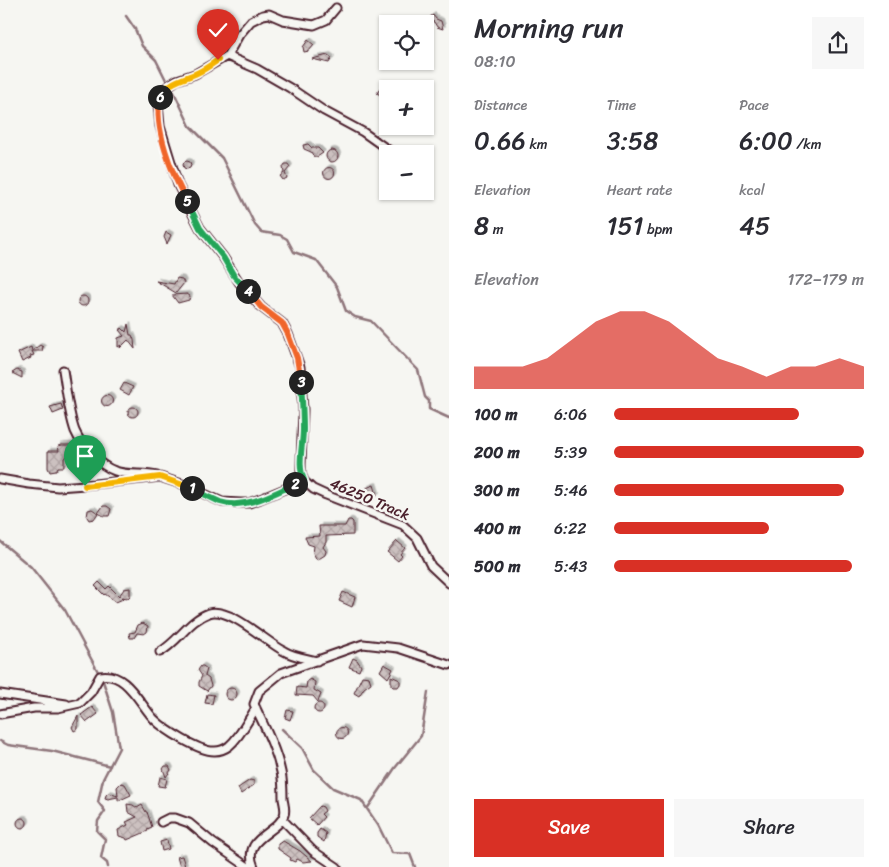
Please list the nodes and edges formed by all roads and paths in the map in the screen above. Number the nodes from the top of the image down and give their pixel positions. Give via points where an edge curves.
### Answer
1 (336, 8) dead end
2 (227, 56) junction
3 (381, 145) edge
4 (63, 370) dead end
5 (160, 477) junction
6 (0, 479) edge
7 (304, 480) junction
8 (449, 582) edge
9 (160, 652) dead end
10 (317, 661) junction
11 (449, 665) edge
12 (0, 694) edge
13 (74, 704) junction
14 (256, 708) junction
15 (0, 714) edge
16 (282, 819) junction
17 (161, 822) dead end
18 (248, 867) edge
19 (254, 867) edge
20 (337, 867) edge

1 - 2 street via 326,20 314,25 283,20 269,14 257,18 239,35
2 - 3 street via 290,88
2 - 7 street via 177,80 164,90 158,104 160,126 178,185 200,228 239,282 261,307 282,323 288,334 300,367 303,410 301,474
4 - 5 street via 75,431 84,446 105,466 117,472
5 - 6 street via 58,487
5 - 7 street via 222,502 240,503 260,500
7 - 8 street, 46250 Track via 326,495 403,525 417,538 432,566
9 - 10 street via 198,620 218,612 263,636 282,651
10 - 11 street via 356,646 372,644 398,648
10 - 14 street via 281,674 267,683 254,698
12 - 13 street
13 - 14 street via 86,698 100,676 114,677 124,683 164,728 213,751 230,745
13 - 15 street
14 - 16 street via 281,770 285,809
16 - 19 street via 251,851
16 - 20 street via 313,851
17 - 18 street via 174,818 189,823

